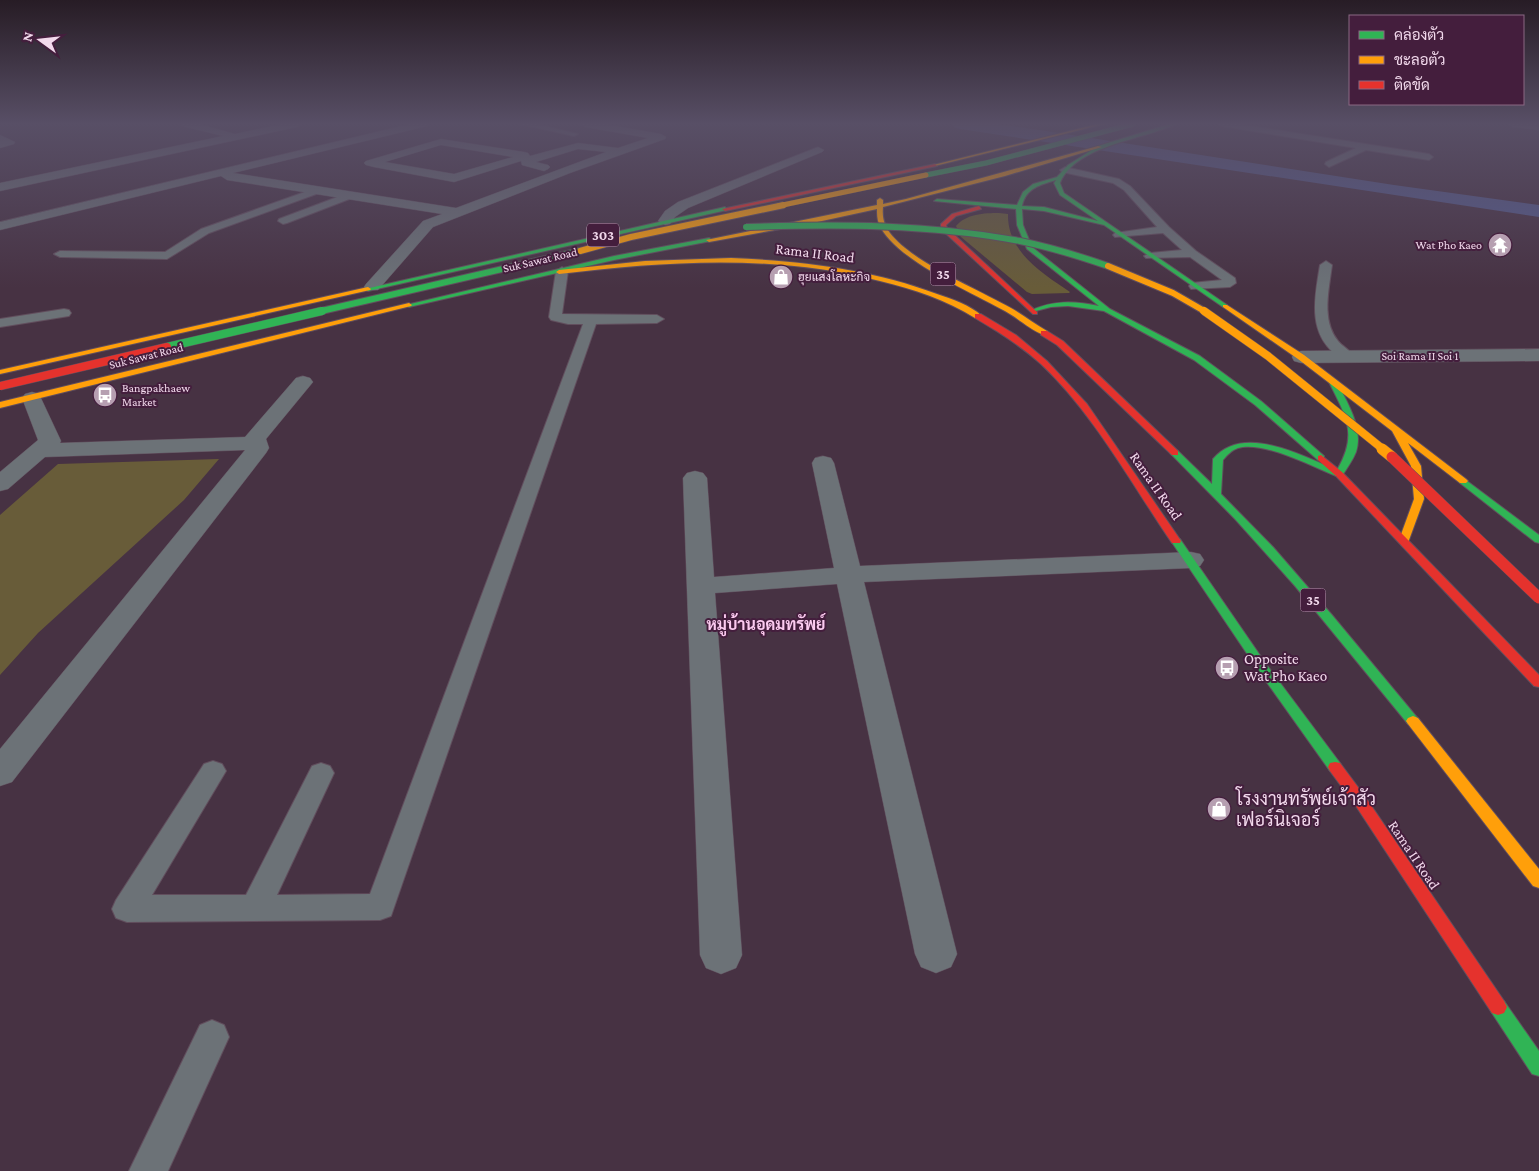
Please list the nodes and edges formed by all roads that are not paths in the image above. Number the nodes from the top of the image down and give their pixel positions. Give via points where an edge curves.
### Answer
1 (39, 179) edge
2 (198, 179) edge
3 (244, 179) edge
4 (515, 179) edge
5 (544, 179) edge
6 (748, 179) edge
7 (870, 179) edge
8 (887, 179) edge
9 (911, 179) edge
10 (954, 179) edge
11 (990, 179) edge
12 (1050, 179) edge
13 (1060, 179) edge
14 (1098, 179) edge
15 (982, 181) junction
16 (536, 182) junction
17 (0, 187) edge
18 (316, 191) junction
19 (791, 194) junction
20 (348, 196) junction
21 (907, 199) junction
22 (880, 201) junction
23 (756, 202) junction
24 (1002, 205) junction
25 (1019, 206) junction
26 (455, 212) junction
27 (283, 221) dead end
28 (665, 221) junction
29 (811, 221) junction
30 (1102, 224) junction
31 (0, 226) edge
32 (1165, 229) junction
33 (1119, 235) junction
34 (1192, 253) junction
35 (60, 254) dead end
36 (167, 256) junction
37 (1150, 256) junction
38 (542, 261) junction
39 (76, 265) dead end
40 (1326, 265) dead end
41 (562, 272) junction
42 (539, 275) junction
43 (1195, 286) junction
44 (372, 287) junction
45 (1108, 310) junction
46 (970, 311) junction
47 (1034, 311) junction
48 (64, 313) dead end
49 (657, 319) dead end
50 (591, 320) junction
51 (0, 323) edge
52 (1060, 344) junction
53 (1539, 355) edge
54 (1302, 357) junction
55 (1348, 357) junction
56 (0, 372) edge
57 (1332, 380) junction
58 (303, 382) dead end
59 (0, 386) edge
60 (32, 398) junction
61 (0, 405) edge
62 (1395, 428) junction
63 (251, 443) junction
64 (41, 450) junction
65 (823, 463) dead end
66 (1339, 474) junction
67 (695, 478) dead end
68 (0, 484) edge
69 (1217, 493) junction
70 (1404, 540) junction
71 (1539, 540) edge
72 (1191, 560) junction
73 (849, 576) junction
74 (700, 586) junction
75 (1539, 598) edge
76 (1539, 683) edge
77 (214, 771) dead end
78 (0, 773) edge
79 (322, 773) dead end
80 (1539, 881) edge
81 (255, 908) junction
82 (936, 954) dead end
83 (721, 955) dead end
84 (212, 1036) dead end
85 (1539, 1067) edge
86 (148, 1171) edge

1 - 17 street
2 - 31 street
3 - 18 street
4 - 16 street
5 - 16 street
6 - 28 street via 683,205
7 - 19 main road, Suk Sawat Road / 303
8 - 22 main road
9 - 38 main road, bridge via 640,235
10 - 15 main road
11 - 15 main road
12 - 25 main road via 1030,187
13 - 30 main road via 1057,184 1062,194
14 - 32 lane via 1116,181 1127,188
15 - 21 main road
16 - 26 street
18 - 20 street
18 - 36 lane via 205,231
19 - 22 main road
19 - 23 main road, Suk Sawat Road / 303
20 - 26 street
20 - 27 lane
21 - 22 main road
21 - 24 main road
22 - 29 main road, Suk Sawat Road / 303
22 - 52 main road, Rama II Road / 35 via 881,223 888,234 916,258 1010,311
23 - 28 main road, Suk Sawat Road / 303
23 - 29 main road via 807,210 812,216
24 - 25 main road
24 - 47 main road via 962,212 943,225 948,234
25 - 30 main road
25 - 45 main road via 1022,236 1029,248
26 - 44 street via 428,224
28 - 44 main road, Suk Sawat Road / 303
29 - 42 main road, Suk Sawat Road / 303 via 665,247
30 - 33 main road
32 - 33 lane
32 - 34 lane
33 - 37 main road
34 - 37 lane
34 - 43 lane via 1231,281
35 - 36 lane
36 - 39 lane via 158,262
37 - 43 main road
38 - 59 main road, bridge
38 - 75 main road, bridge via 661,236 726,228 818,223 911,227 966,234 1035,246 1121,271 1153,283 1218,318 1267,356 1376,443
40 - 55 lane via 1321,306 1324,329 1332,344
41 - 42 main road, Rama II Road / 35
41 - 46 main road, Rama II Road / 35 via 663,261 778,262 873,276 933,294
41 - 50 lane via 556,317
42 - 60 main road, Suk Sawat Road / 303
43 - 54 main road
44 - 56 main road, Suk Sawat Road
45 - 47 main road via 1069,302 1046,304
45 - 66 main road via 1197,358 1258,403
46 - 52 main road
46 - 72 main road, Rama II Road / 35 via 1013,337 1044,363 1084,406
47 - 52 main road
48 - 51 lane
49 - 50 lane
50 - 81 lane via 380,907
52 - 69 main road, Rama II Road / 35
53 - 55 street, Soi Rama II Soi 1
54 - 55 street, Soi Rama II Soi 1
54 - 57 main road
57 - 62 main road
57 - 66 main road via 1350,418 1354,438 1352,451
58 - 63 street
60 - 61 main road, Suk Sawat Road
60 - 64 street via 50,441
62 - 70 main road via 1416,466 1420,499
62 - 71 main road
63 - 64 street
63 - 78 street via 258,444 258,448
64 - 68 street
65 - 73 street
66 - 69 main road via 1258,445 1232,446 1218,459
66 - 70 main road
67 - 74 street
69 - 80 main road, Rama II Road / 35 via 1348,639
70 - 76 main road
72 - 73 street
72 - 85 main road, Rama II Road / 35
73 - 74 street
73 - 82 street
74 - 83 street
77 - 81 lane via 127,909
79 - 81 lane
84 - 86 lane

